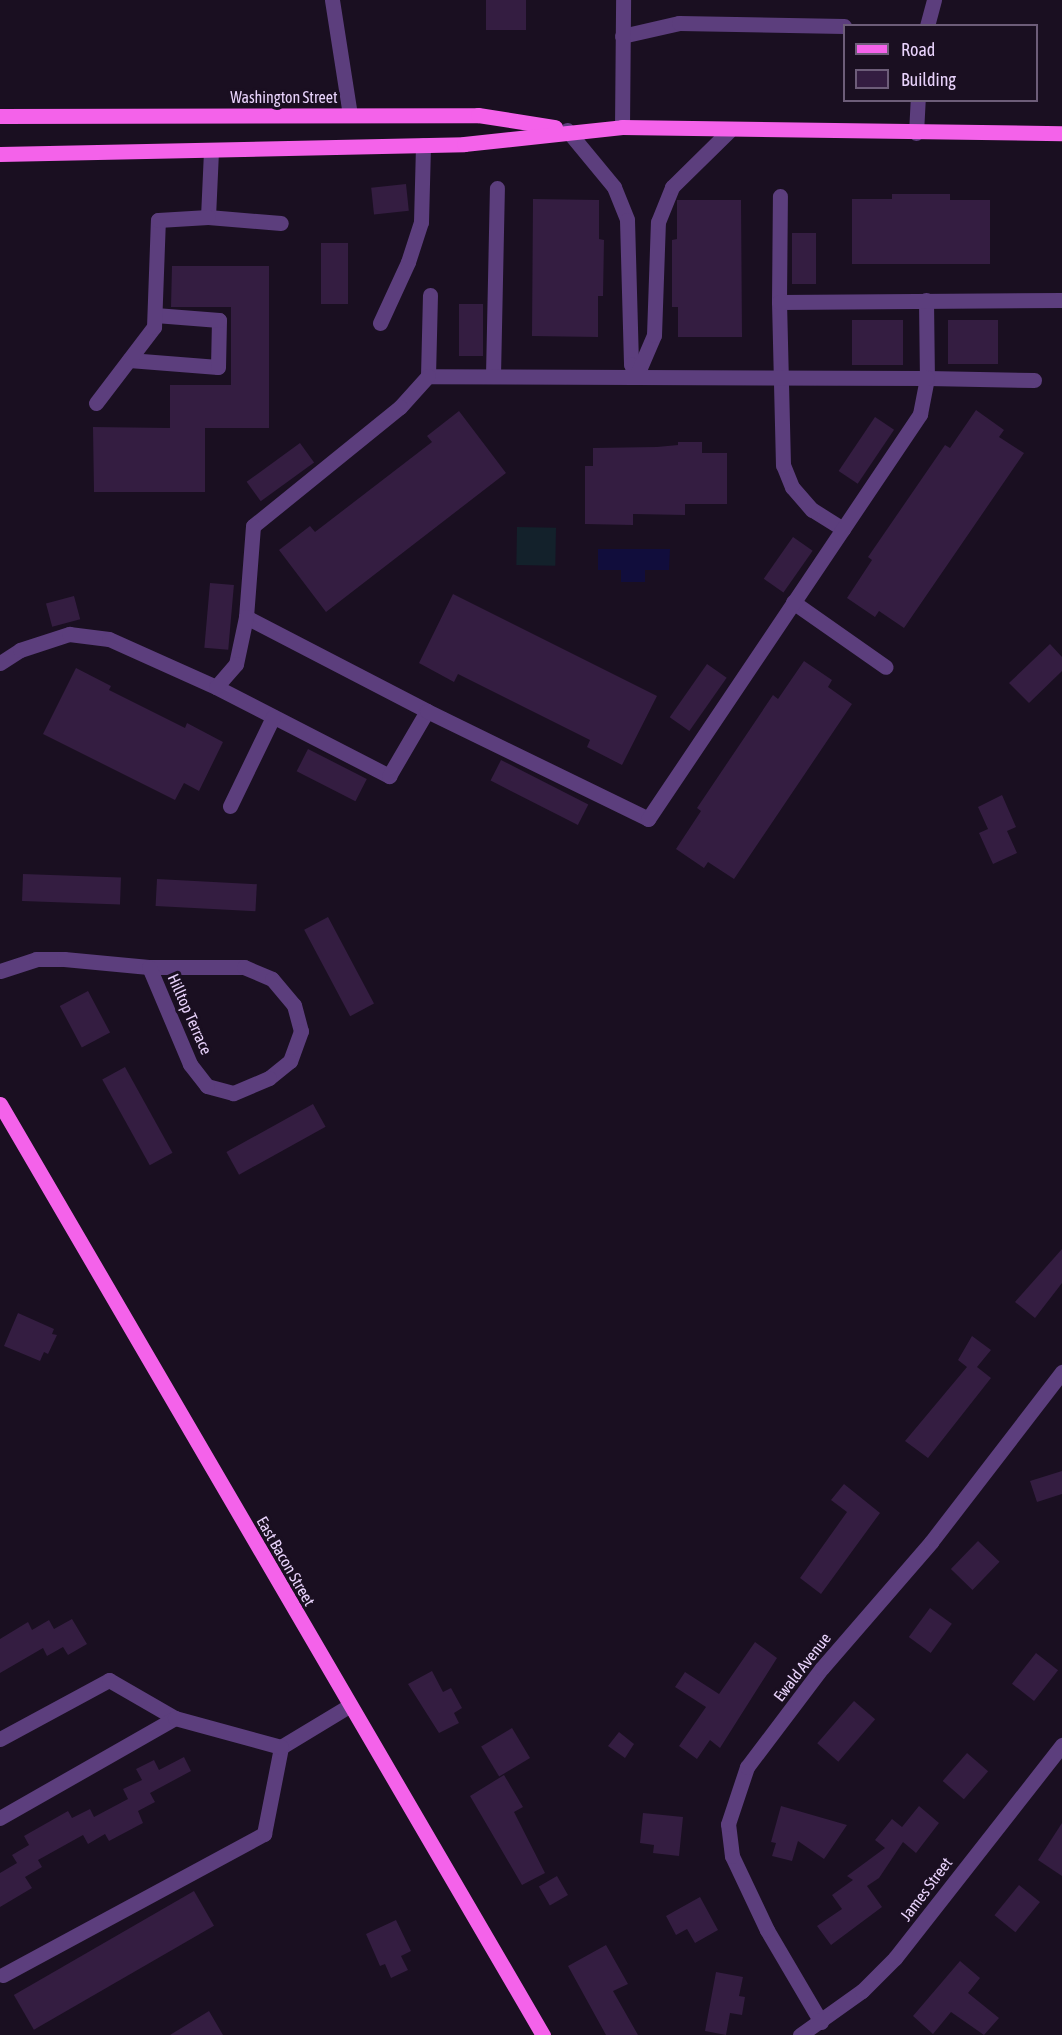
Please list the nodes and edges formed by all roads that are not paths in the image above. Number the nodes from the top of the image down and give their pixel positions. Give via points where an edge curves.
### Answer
1 (332, 0) edge
2 (623, 0) edge
3 (934, 0) edge
4 (928, 24) edge
5 (843, 26) edge
6 (622, 36) junction
7 (918, 102) edge
8 (350, 115) junction
9 (0, 116) edge
10 (622, 127) junction
11 (567, 130) junction
12 (729, 131) junction
13 (916, 133) junction
14 (1062, 134) edge
15 (423, 145) junction
16 (211, 151) junction
17 (0, 154) edge
18 (497, 188) dead end
19 (780, 196) dead end
20 (208, 217) junction
21 (280, 223) dead end
22 (430, 295) dead end
23 (926, 300) junction
24 (1062, 300) edge
25 (779, 302) junction
26 (155, 315) junction
27 (380, 323) dead end
28 (129, 360) junction
29 (493, 375) junction
30 (428, 376) junction
31 (636, 377) junction
32 (779, 378) junction
33 (927, 378) junction
34 (1034, 380) dead end
35 (96, 403) dead end
36 (843, 529) junction
37 (794, 602) junction
38 (246, 617) junction
39 (0, 663) edge
40 (886, 667) dead end
41 (216, 687) junction
42 (428, 711) junction
43 (273, 717) junction
44 (230, 806) dead end
45 (149, 967) junction
46 (0, 971) edge
47 (0, 1104) edge
48 (1060, 1379) edge
49 (349, 1706) junction
50 (175, 1718) junction
51 (0, 1739) edge
52 (1062, 1745) edge
53 (281, 1747) junction
54 (0, 1818) edge
55 (3, 1975) dead end
56 (821, 2022) junction
57 (543, 2035) edge
58 (800, 2035) edge

1 - 8 street
2 - 6 street
3 - 4 street
5 - 6 street via 679,23
6 - 10 street
7 - 13 street
8 - 9 main road, Washington Street
8 - 11 main road, Washington Street via 478,115
10 - 11 main road, Washington Street
10 - 12 main road, Washington Street
11 - 15 main road, Washington Street
11 - 31 street via 614,187 627,220 632,364
12 - 13 main road, Washington Street
12 - 31 street via 672,187 658,222 654,334
13 - 14 main road, Washington Street
15 - 16 main road, Washington Street
15 - 27 street via 421,222
16 - 17 main road, Washington Street
16 - 20 street
18 - 29 street
19 - 25 street
20 - 21 street
20 - 26 street via 158,220
22 - 30 street
23 - 24 street
23 - 25 street
23 - 33 street
25 - 32 street
26 - 28 street via 154,327
26 - 28 street via 219,320 218,367
28 - 35 street
29 - 30 street
29 - 31 street
30 - 38 street via 400,407 253,526
31 - 32 street
32 - 33 street
32 - 36 street via 783,465 792,487 812,510
33 - 34 street
33 - 36 street via 920,414
36 - 37 street
37 - 40 street
37 - 42 street via 648,819
38 - 41 street via 236,664
38 - 42 street
39 - 41 street via 20,650 69,634 109,639
41 - 43 street
42 - 43 street via 389,776
43 - 44 street
45 - 45 street, Hilltop Terrace via 244,967 272,979 294,1005 301,1031 290,1061 269,1078 233,1093 207,1086 190,1064
45 - 46 street, Hilltop Terrace via 36,959
47 - 49 main road, East Bacon Street
48 - 56 street, Ewald Avenue via 931,1542 822,1668 747,1767 728,1824 732,1856 767,1930
49 - 53 street
49 - 57 main road, East Bacon Street
50 - 51 street via 109,1680
50 - 53 street
50 - 54 street
52 - 56 street, James Street via 895,1958 862,1991
53 - 55 street via 264,1834
56 - 58 street, James Street

